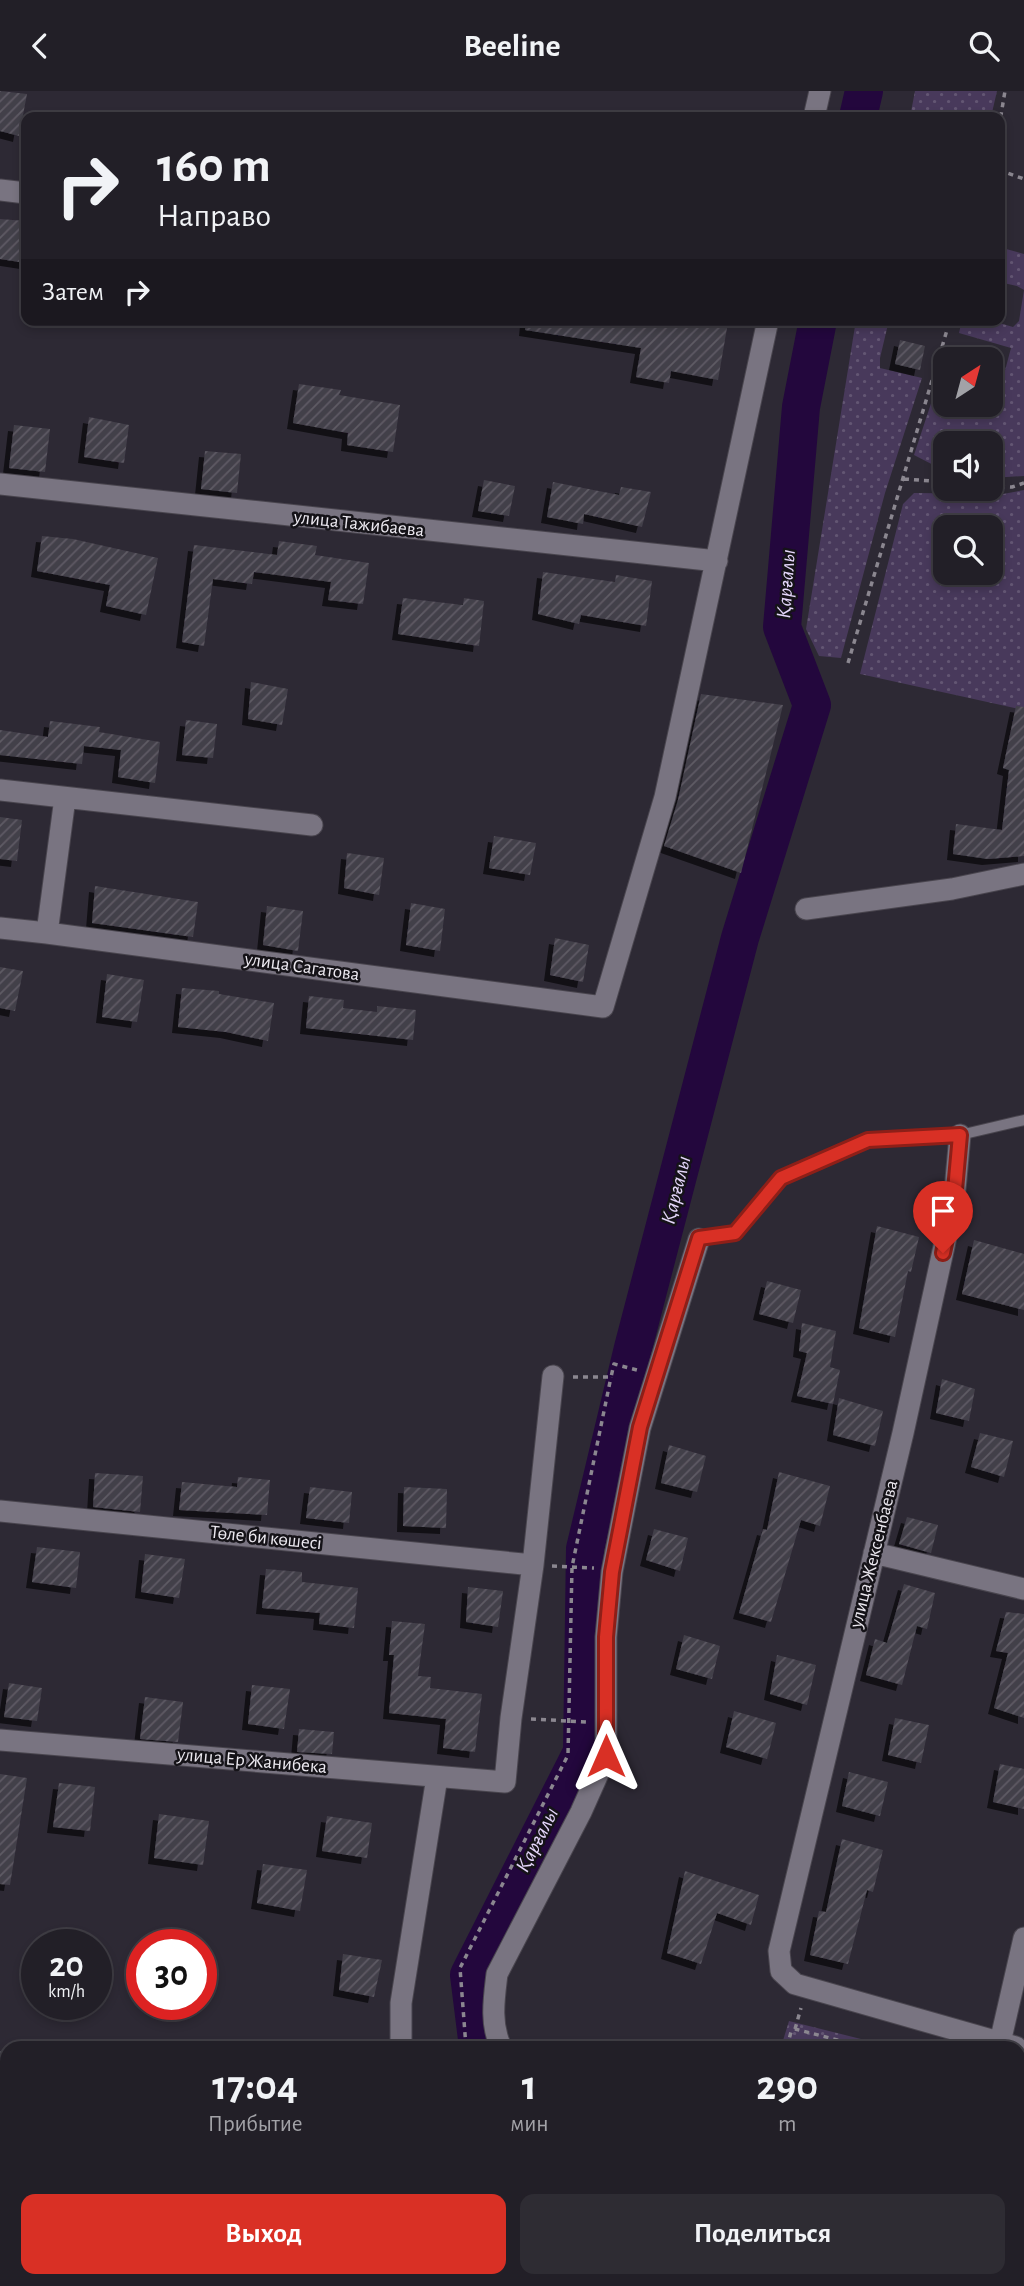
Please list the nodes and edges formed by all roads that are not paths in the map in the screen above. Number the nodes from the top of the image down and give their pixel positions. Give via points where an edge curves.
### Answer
1 (820, 91) edge
2 (815, 112) edge
3 (0, 190) edge
4 (21, 192) edge
5 (767, 326) edge
6 (0, 484) edge
7 (717, 561) junction
8 (0, 790) edge
9 (65, 797) junction
10 (312, 825) dead end
11 (1024, 874) edge
12 (806, 909) dead end
13 (0, 928) edge
14 (47, 933) junction
15 (1024, 1120) edge
16 (960, 1135) junction
17 (699, 1238) joint
18 (553, 1376) road end
19 (0, 1511) edge
20 (874, 1553) junction
21 (533, 1565) junction
22 (1024, 1589) edge
23 (0, 1740) edge
24 (437, 1777) junction
25 (1024, 1938) edge
26 (401, 2041) edge
27 (498, 2041) edge
28 (988, 2041) edge
29 (1009, 2041) edge

1 - 2 street
3 - 4 street
5 - 7 street
6 - 7 street, улица Тажибаева
7 - 14 street, улица Сагатова via 665,797 603,1007
8 - 9 street
9 - 10 street
9 - 14 street
11 - 12 street
13 - 14 street, улица Сагатова
15 - 16 lane
16 - 17 lane via 868,1140 781,1178 735,1233
16 - 20 street, улица Жексенбаева via 954,1201
17 - 27 street via 640,1427 612,1572 606,1637 606,1756 497,1974 493,2002
18 - 21 street
19 - 21 street, Төле би көшесі
20 - 22 street
20 - 28 street, улица Жексенбаева via 779,1951 781,1971 795,1984
21 - 24 street, улица Ер Жанибека via 505,1782
23 - 24 street, улица Ер Жанибека
24 - 26 street via 401,2003
25 - 29 street

